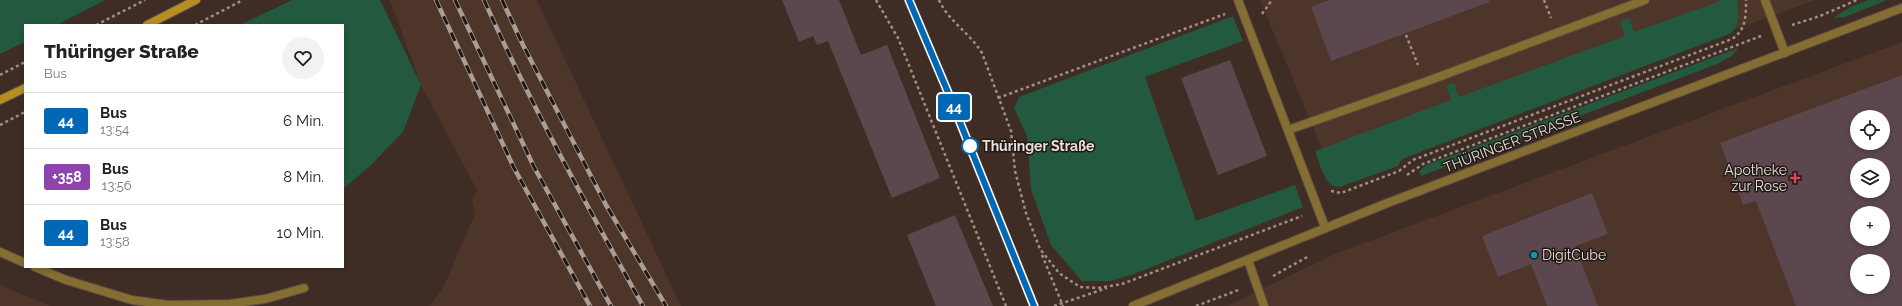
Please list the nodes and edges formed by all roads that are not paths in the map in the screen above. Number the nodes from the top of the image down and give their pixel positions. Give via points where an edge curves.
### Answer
1 (196, 0) edge
2 (909, 0) edge
3 (1238, 0) edge
4 (1645, 0) edge
5 (1765, 0) edge
6 (1902, 8) edge
7 (149, 24) edge
8 (1785, 53) junction
9 (24, 88) edge
10 (0, 100) edge
11 (1288, 130) junction
12 (1325, 227) junction
13 (0, 252) edge
14 (1248, 260) junction
15 (24, 262) edge
16 (37, 268) edge
17 (304, 288) dead end
18 (1034, 306) edge
19 (1133, 306) edge
20 (1264, 306) edge

1 - 7 main road
2 - 18 main road
3 - 11 street
4 - 11 street
5 - 8 street
6 - 8 street, THÜRINGER STRASSE
8 - 12 street, THÜRINGER STRASSE
9 - 10 main road
11 - 12 street
12 - 14 street, THÜRINGER STRASSE
13 - 15 street
14 - 19 street, THÜRINGER STRASSE
14 - 20 street
16 - 17 street via 66,280 125,298 168,305 230,304 266,299

